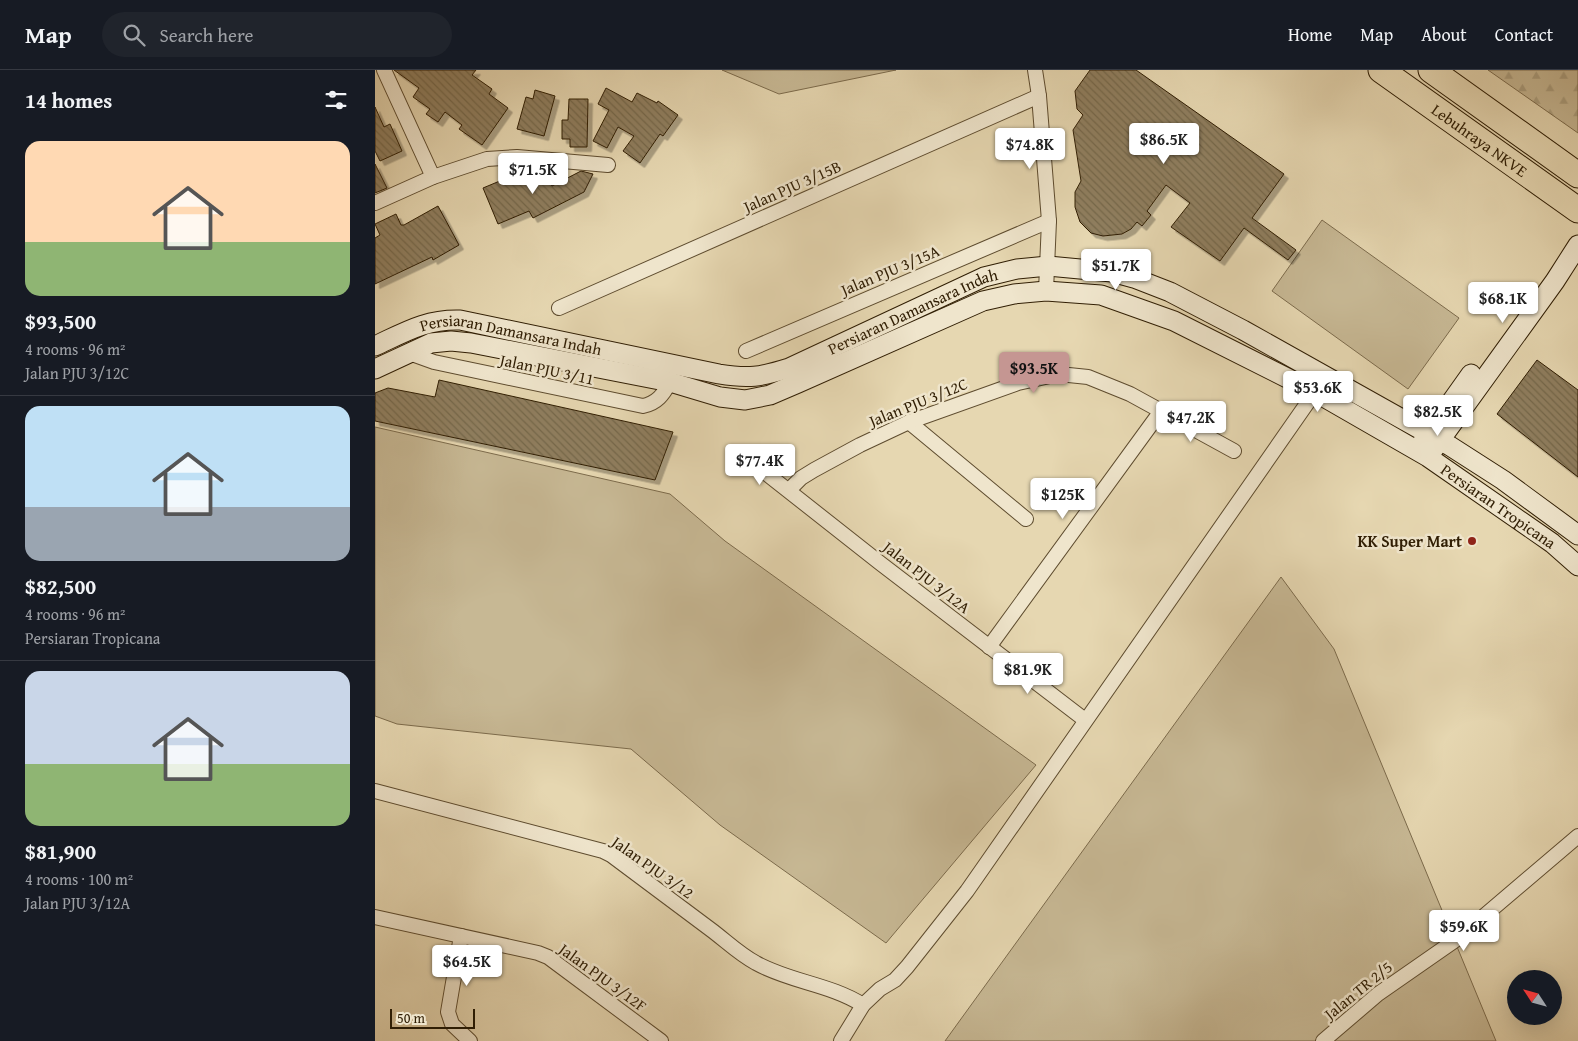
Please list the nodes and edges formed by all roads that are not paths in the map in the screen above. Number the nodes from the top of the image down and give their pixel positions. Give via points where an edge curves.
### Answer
1 (384, 70) edge
2 (1035, 70) edge
3 (1381, 70) edge
4 (1431, 70) edge
5 (1039, 96) junction
6 (608, 165) dead end
7 (1578, 175) edge
8 (433, 176) junction
9 (375, 203) edge
10 (1578, 210) edge
11 (1049, 221) junction
12 (1578, 245) edge
13 (1565, 263) junction
14 (1048, 266) junction
15 (1046, 291) junction
16 (559, 308) dead end
17 (375, 346) edge
18 (745, 351) dead end
19 (409, 353) junction
20 (375, 369) edge
21 (670, 382) junction
22 (1315, 392) junction
23 (1461, 410) junction
24 (1161, 411) junction
25 (909, 422) junction
26 (1434, 436) junction
27 (1234, 451) dead end
28 (1423, 454) junction
29 (1471, 458) junction
30 (749, 459) dead end
31 (789, 490) junction
32 (1026, 519) dead end
33 (1578, 535) edge
34 (1578, 566) edge
35 (989, 647) junction
36 (1085, 720) junction
37 (375, 791) edge
38 (1578, 836) edge
39 (375, 917) edge
40 (461, 936) junction
41 (863, 1005) junction
42 (470, 1041) edge
43 (661, 1041) edge
44 (841, 1041) edge
45 (1323, 1041) edge

1 - 8 street
2 - 5 street
3 - 10 highway, Lebuhraya NKVE
4 - 7 highway, Lebuhraya NKVE
5 - 11 street
5 - 16 street, Jalan PJU 3/15B
6 - 8 street via 502,157
8 - 9 street
11 - 14 street
11 - 18 street, Jalan PJU 3/15A
12 - 13 main road
13 - 23 main road
13 - 26 main road via 1547,276
14 - 15 street
14 - 17 main road, Persiaran Damansara Indah via 1017,268 984,277 789,368 745,378 460,320 426,323
14 - 26 main road, Persiaran Damansara Indah via 1111,272 1170,292
15 - 21 main road, Persiaran Damansara Indah via 983,301 770,394 745,400 720,397
15 - 22 main road, Persiaran Damansara Indah via 1101,296 1174,321
19 - 20 main road, Persiaran Damansara Indah
19 - 21 main road, Persiaran Damansara Indah via 431,342 471,343
19 - 21 street, Jalan PJU 3/11 via 434,362 643,406 659,399
22 - 28 main road, Persiaran Damansara Indah
22 - 36 street
23 - 26 main road
23 - 29 main road via 1453,427 1456,438
24 - 25 street, Jalan PJU 3/12C via 1089,377 1059,374 1018,383
24 - 27 street, Jalan PJU 3/12C
24 - 35 street
25 - 31 street, Jalan PJU 3/12C via 814,470
25 - 32 street
26 - 28 main road
26 - 29 main road, Persiaran Tropicana
28 - 34 main road, Persiaran Tropicana via 1552,543
29 - 33 main road, Persiaran Tropicana
30 - 31 street, Jalan PJU 3/12A
31 - 35 street, Jalan PJU 3/12A
35 - 36 street, Jalan PJU 3/12A
36 - 41 street via 1034,797 925,945 895,980
37 - 41 street, Jalan PJU 3/12 via 603,850 755,963 783,976 833,989
38 - 45 street, Jalan TR 2/5 via 1457,939 1378,994
39 - 40 street, Jalan PJU 3/12F
40 - 42 street via 448,1012 452,1024
40 - 43 street, Jalan PJU 3/12F via 548,957
41 - 44 street

